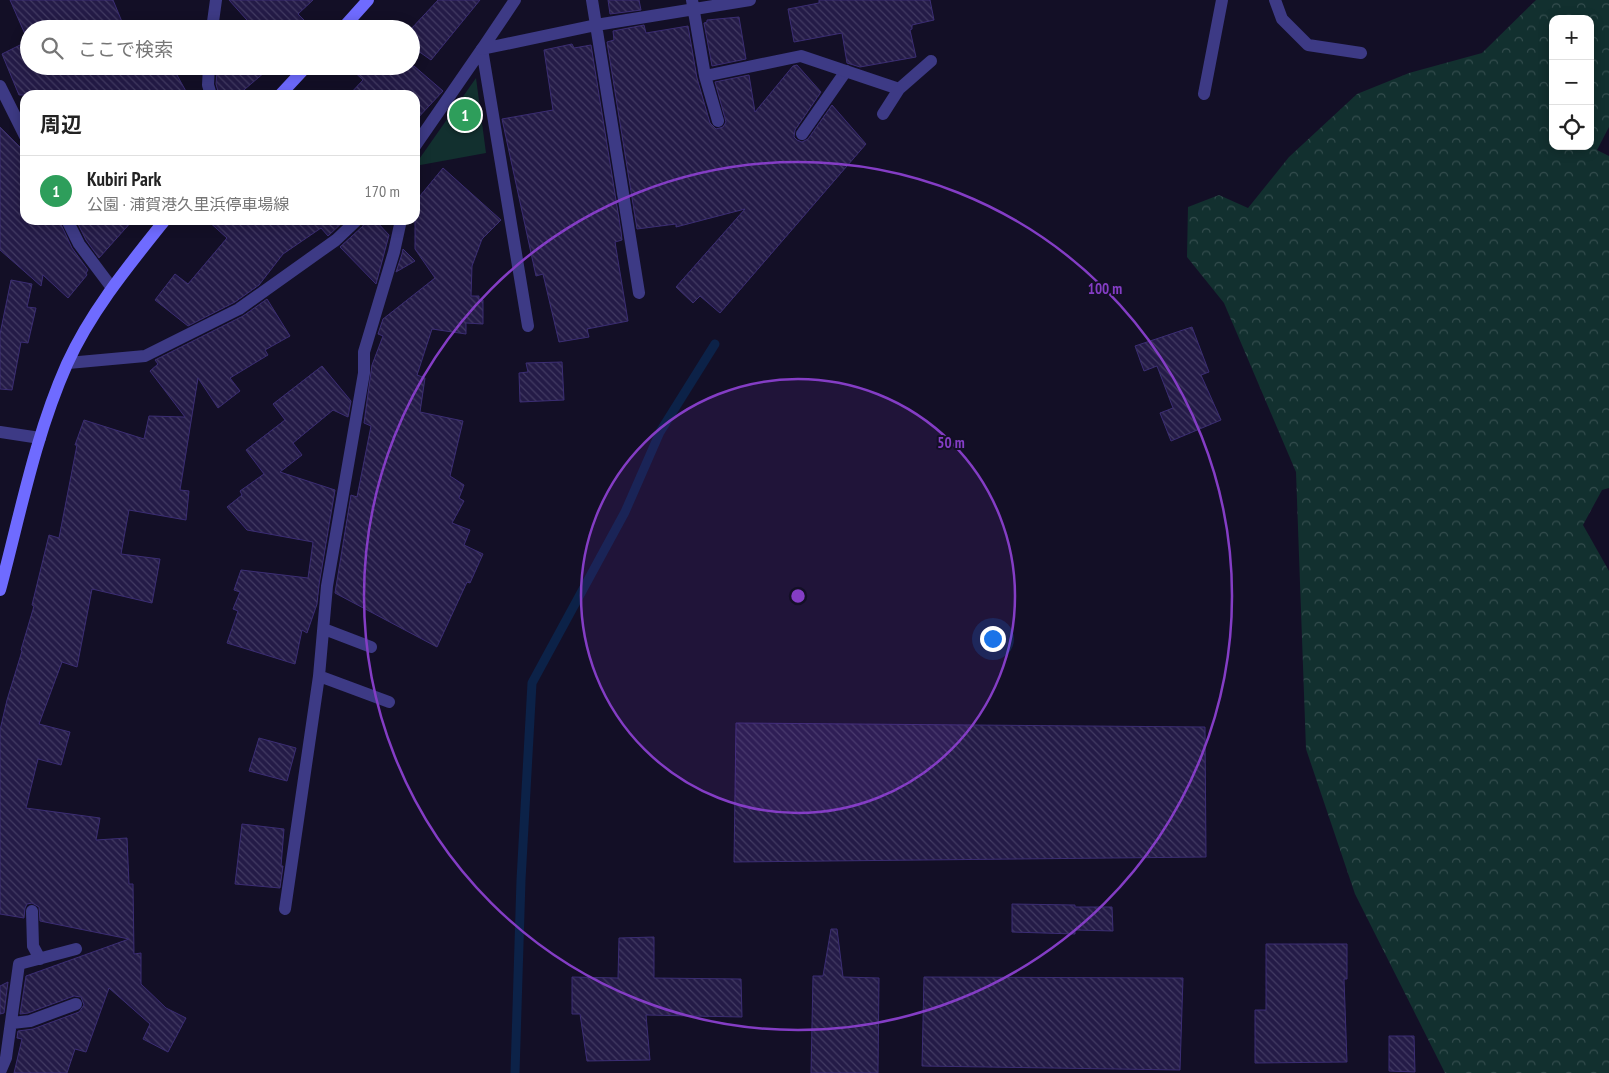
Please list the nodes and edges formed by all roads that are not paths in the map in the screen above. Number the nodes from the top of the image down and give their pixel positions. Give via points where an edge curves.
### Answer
1 (216, 0) edge
2 (368, 0) edge
3 (515, 0) edge
4 (592, 0) edge
5 (750, 0) edge
6 (1222, 0) edge
7 (1275, 0) edge
8 (693, 5) edge
9 (213, 20) edge
10 (350, 20) edge
11 (596, 25) junction
12 (482, 49) junction
13 (1360, 53) dead end
14 (931, 62) dead end
15 (846, 71) junction
16 (209, 75) edge
17 (299, 75) edge
18 (705, 76) junction
19 (0, 86) edge
20 (899, 89) junction
21 (210, 90) edge
22 (285, 90) edge
23 (1204, 94) dead end
24 (883, 114) dead end
25 (718, 121) dead end
26 (20, 126) edge
27 (802, 134) dead end
28 (420, 139) edge
29 (70, 225) edge
30 (162, 225) edge
31 (352, 225) edge
32 (400, 225) edge
33 (112, 288) junction
34 (639, 293) dead end
35 (528, 326) dead end
36 (68, 363) junction
37 (0, 432) edge
38 (40, 438) junction
39 (0, 590) edge
40 (324, 629) junction
41 (371, 647) dead end
42 (319, 676) junction
43 (389, 702) dead end
44 (285, 909) dead end
45 (32, 911) dead end
46 (76, 949) dead end
47 (40, 958) junction
48 (76, 1004) dead end
49 (12, 1023) junction
50 (0, 1072) edge

1 - 9 street
2 - 10 main road
3 - 12 street
4 - 11 street
5 - 8 street
6 - 23 street
7 - 13 street via 1282,18 1308,45
8 - 11 street
8 - 18 street
11 - 12 street
11 - 34 street
12 - 28 street
12 - 35 street
14 - 20 street
15 - 18 street via 801,56
15 - 20 street
15 - 27 street
16 - 21 street
17 - 22 main road
18 - 25 street
19 - 26 street
20 - 24 street
29 - 33 street via 79,244
30 - 33 main road
31 - 36 street via 336,240 239,309 154,352 145,356
32 - 40 street via 364,352 364,373 328,586
33 - 36 main road
36 - 38 main road
37 - 38 street
38 - 39 main road
40 - 41 street
40 - 42 street
42 - 43 street
42 - 44 street
45 - 47 street via 33,946
46 - 47 street
47 - 49 street via 19,964
48 - 49 street via 30,1021
49 - 50 street

